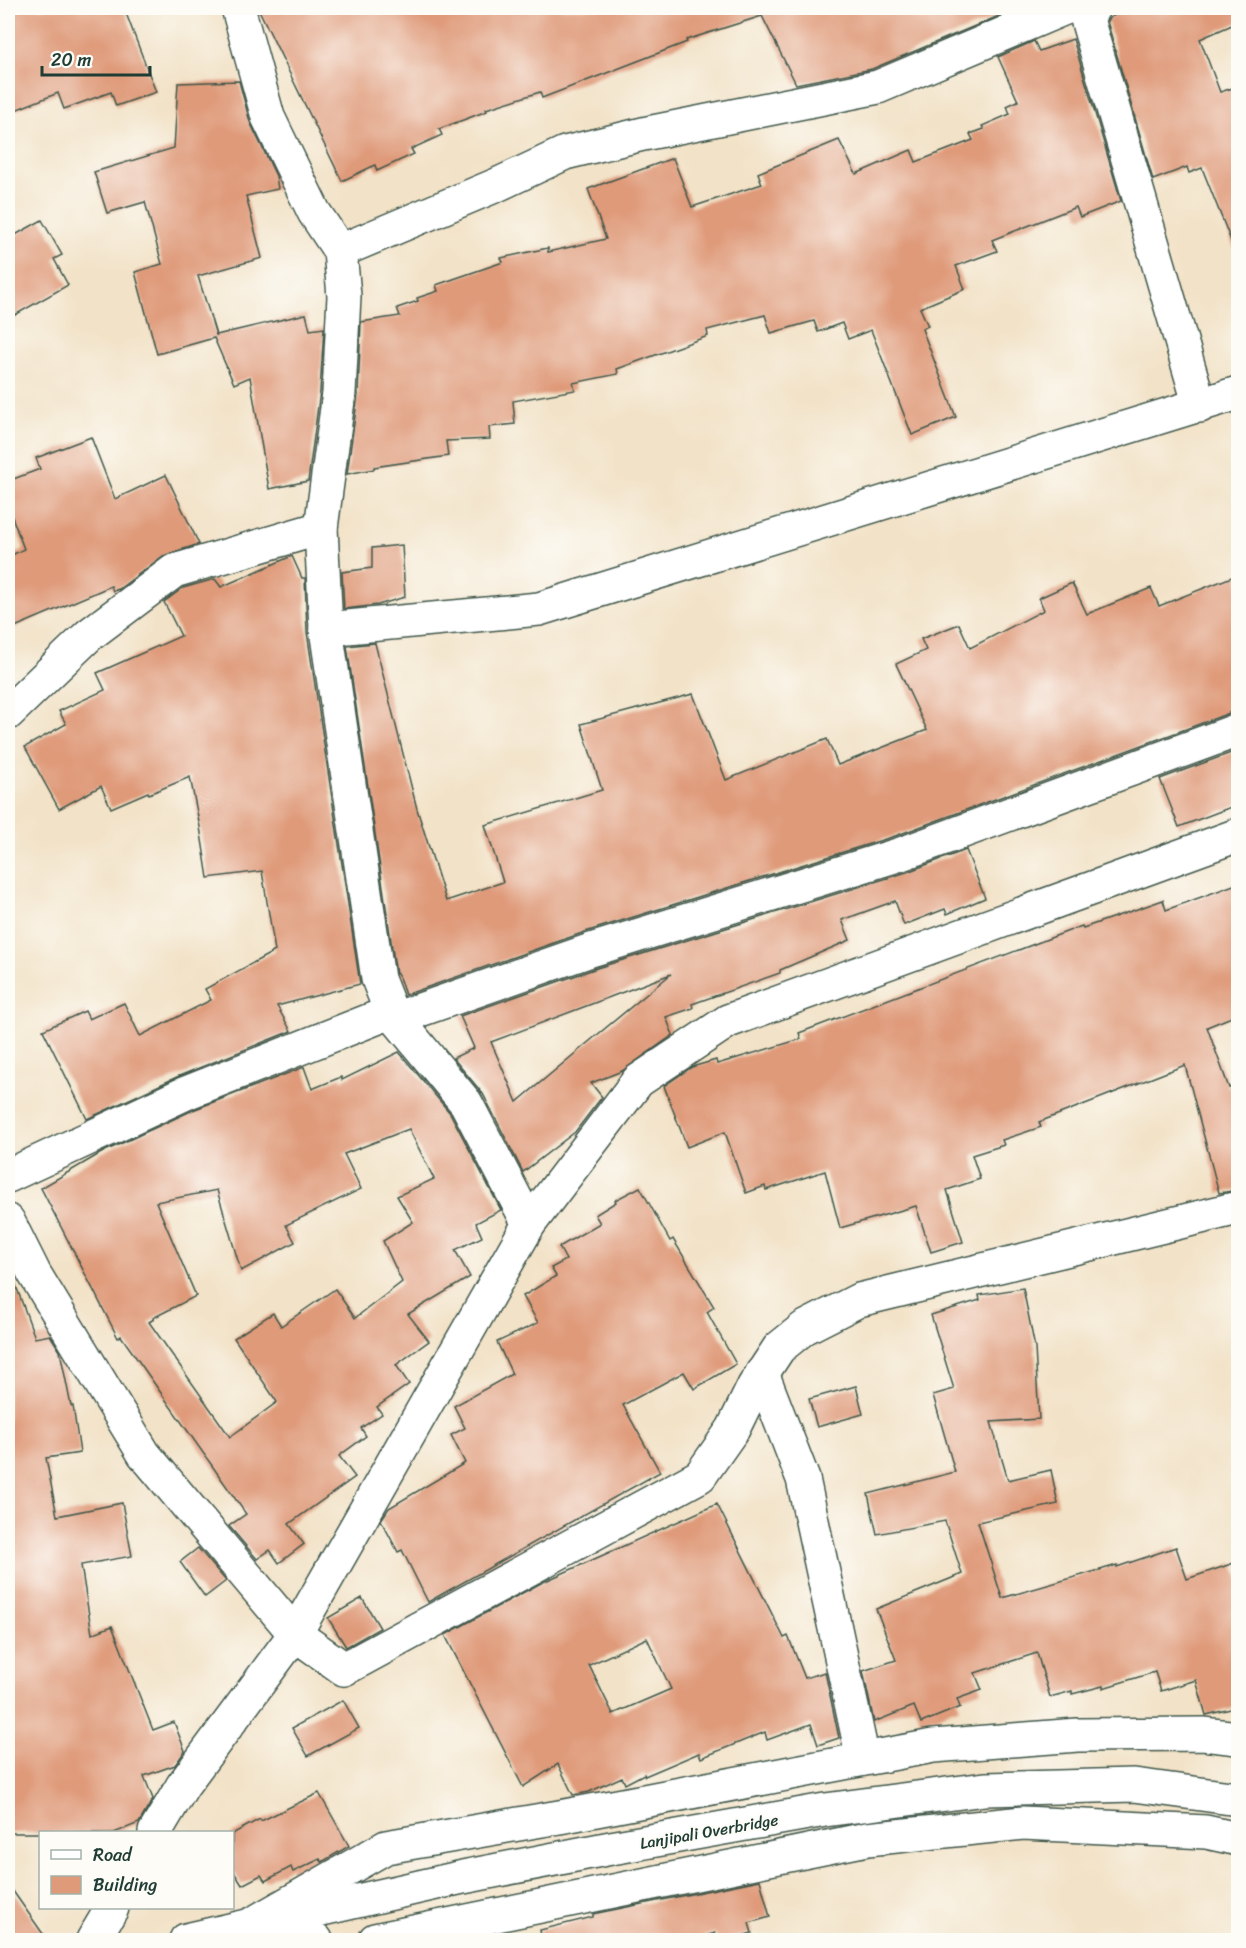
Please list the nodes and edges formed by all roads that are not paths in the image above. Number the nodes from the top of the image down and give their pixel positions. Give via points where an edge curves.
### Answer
1 (238, 8) edge
2 (1065, 8) edge
3 (1093, 8) edge
4 (340, 251) junction
5 (1239, 393) edge
6 (1200, 406) junction
7 (321, 528) junction
8 (326, 629) junction
9 (8, 713) edge
10 (1239, 730) edge
11 (1239, 835) edge
12 (394, 1015) junction
13 (8, 1176) edge
14 (1239, 1208) edge
15 (8, 1221) edge
16 (529, 1224) junction
17 (762, 1373) junction
18 (295, 1634) junction
19 (1239, 1738) edge
20 (863, 1760) junction
21 (1239, 1799) edge
22 (156, 1831) edge
23 (1239, 1839) edge
24 (111, 1909) edge
25 (252, 1924) junction
26 (93, 1941) edge
27 (186, 1941) edge
28 (316, 1941) edge
29 (375, 1941) edge

1 - 4 street via 268,117 314,212
2 - 4 street via 878,87 565,153
3 - 6 street via 1087,20
4 - 7 street via 344,296 339,393
5 - 6 street
6 - 8 street via 539,609
7 - 8 street
7 - 9 street via 174,571 89,635
8 - 12 street via 378,979
10 - 12 street via 901,854
11 - 16 street via 728,1021 638,1081
12 - 13 street via 186,1093
12 - 16 street via 466,1103
14 - 17 street via 859,1300 804,1328 779,1348
15 - 18 street via 34,1273 144,1454
16 - 18 street
17 - 18 street via 733,1429 700,1476 344,1669
17 - 20 street via 803,1479
18 - 22 street via 183,1785
19 - 20 street via 1203,1734 1078,1735 933,1746
20 - 25 street via 386,1847
21 - 25 street, Lanjipali Overbridge via 1134,1785 962,1792 825,1810 611,1848
23 - 29 street via 1206,1832 1023,1823 867,1839
24 - 26 street
25 - 27 street, Lanjipali Overbridge
25 - 28 street

